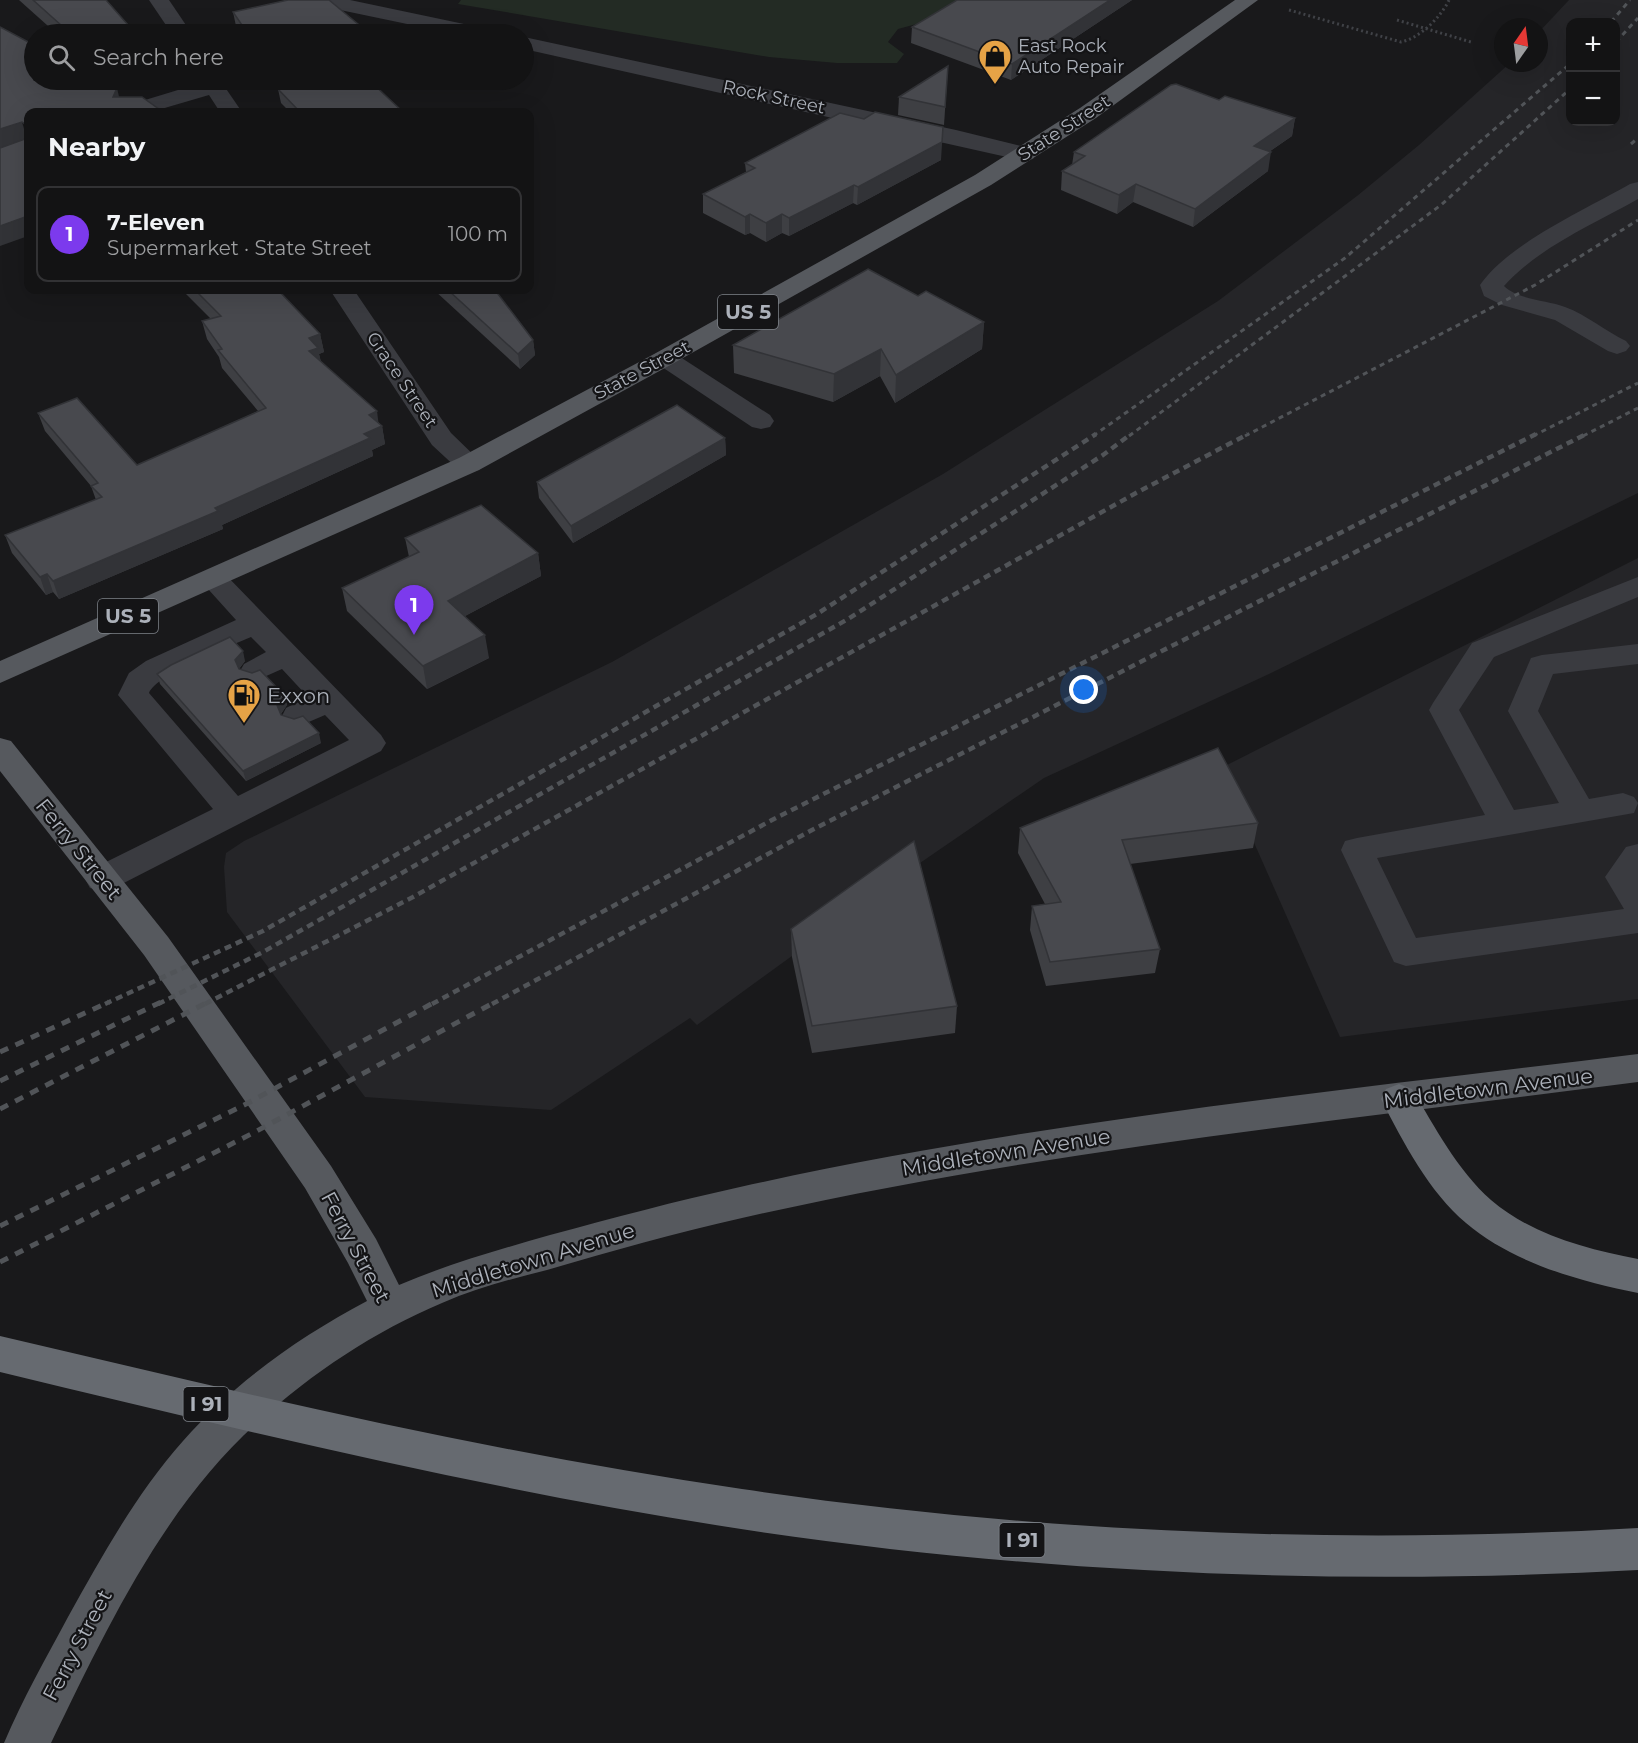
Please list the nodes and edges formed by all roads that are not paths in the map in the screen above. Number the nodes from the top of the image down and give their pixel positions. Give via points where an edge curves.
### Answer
1 (159, 0) edge
2 (321, 0) edge
3 (1248, 0) edge
4 (175, 24) edge
5 (435, 24) edge
6 (534, 45) edge
7 (192, 90) edge
8 (217, 90) edge
9 (141, 108) edge
10 (228, 108) edge
11 (1025, 154) junction
12 (1638, 189) edge
13 (345, 294) edge
14 (1617, 345) dead end
15 (665, 358) junction
16 (761, 421) dead end
17 (469, 464) junction
18 (213, 579) junction
19 (1638, 586) edge
20 (255, 623) junction
21 (1638, 654) edge
22 (285, 655) junction
23 (255, 671) edge
24 (0, 673) edge
25 (328, 700) junction
26 (297, 716) edge
27 (0, 749) edge
28 (1580, 811) junction
29 (234, 812) junction
30 (1633, 812) edge
31 (1504, 823) junction
32 (1638, 856) edge
33 (102, 879) junction
34 (1638, 905) edge
35 (1638, 920) edge
36 (1638, 1068) edge
37 (1399, 1099) junction
38 (1638, 1276) edge
39 (391, 1309) junction
40 (0, 1354) edge
41 (1638, 1549) edge
42 (27, 1743) edge

1 - 4 street
2 - 5 street
3 - 11 main road, State Street / US 5
6 - 11 street, Rock Street
7 - 9 street
8 - 10 street
11 - 15 main road, State Street / US 5
12 - 14 street via 1533,252 1492,285 1493,291 1507,301 1563,314 1601,340
13 - 17 street, Grace Street via 441,439
15 - 16 street
15 - 17 main road, State Street / US 5
17 - 18 main road, State Street / US 5
18 - 20 street
18 - 24 main road, State Street / US 5
19 - 31 street via 1484,650 1444,710
20 - 22 street
20 - 29 street via 157,668 140,680 133,695 169,715 208,760
21 - 28 street via 1542,665 1522,711
22 - 23 street
22 - 25 street
25 - 26 street
25 - 29 street via 370,743
27 - 33 main road, Ferry Street
28 - 30 street
28 - 31 street
29 - 33 street
31 - 35 street via 1358,850 1406,952
32 - 34 street via 1622,877
33 - 39 main road, Ferry Street via 156,946 291,1138 340,1214
36 - 37 main road, Middletown Avenue
37 - 38 highway via 1444,1171 1492,1222 1566,1257
37 - 39 main road, Middletown Avenue via 994,1153 827,1182 653,1223 484,1270
39 - 42 main road, Ferry Street via 323,1347 281,1378 240,1412 184,1471 116,1573
40 - 41 highway, I 91 via 413,1450 719,1505 847,1523 1048,1543 1307,1556 1481,1556

